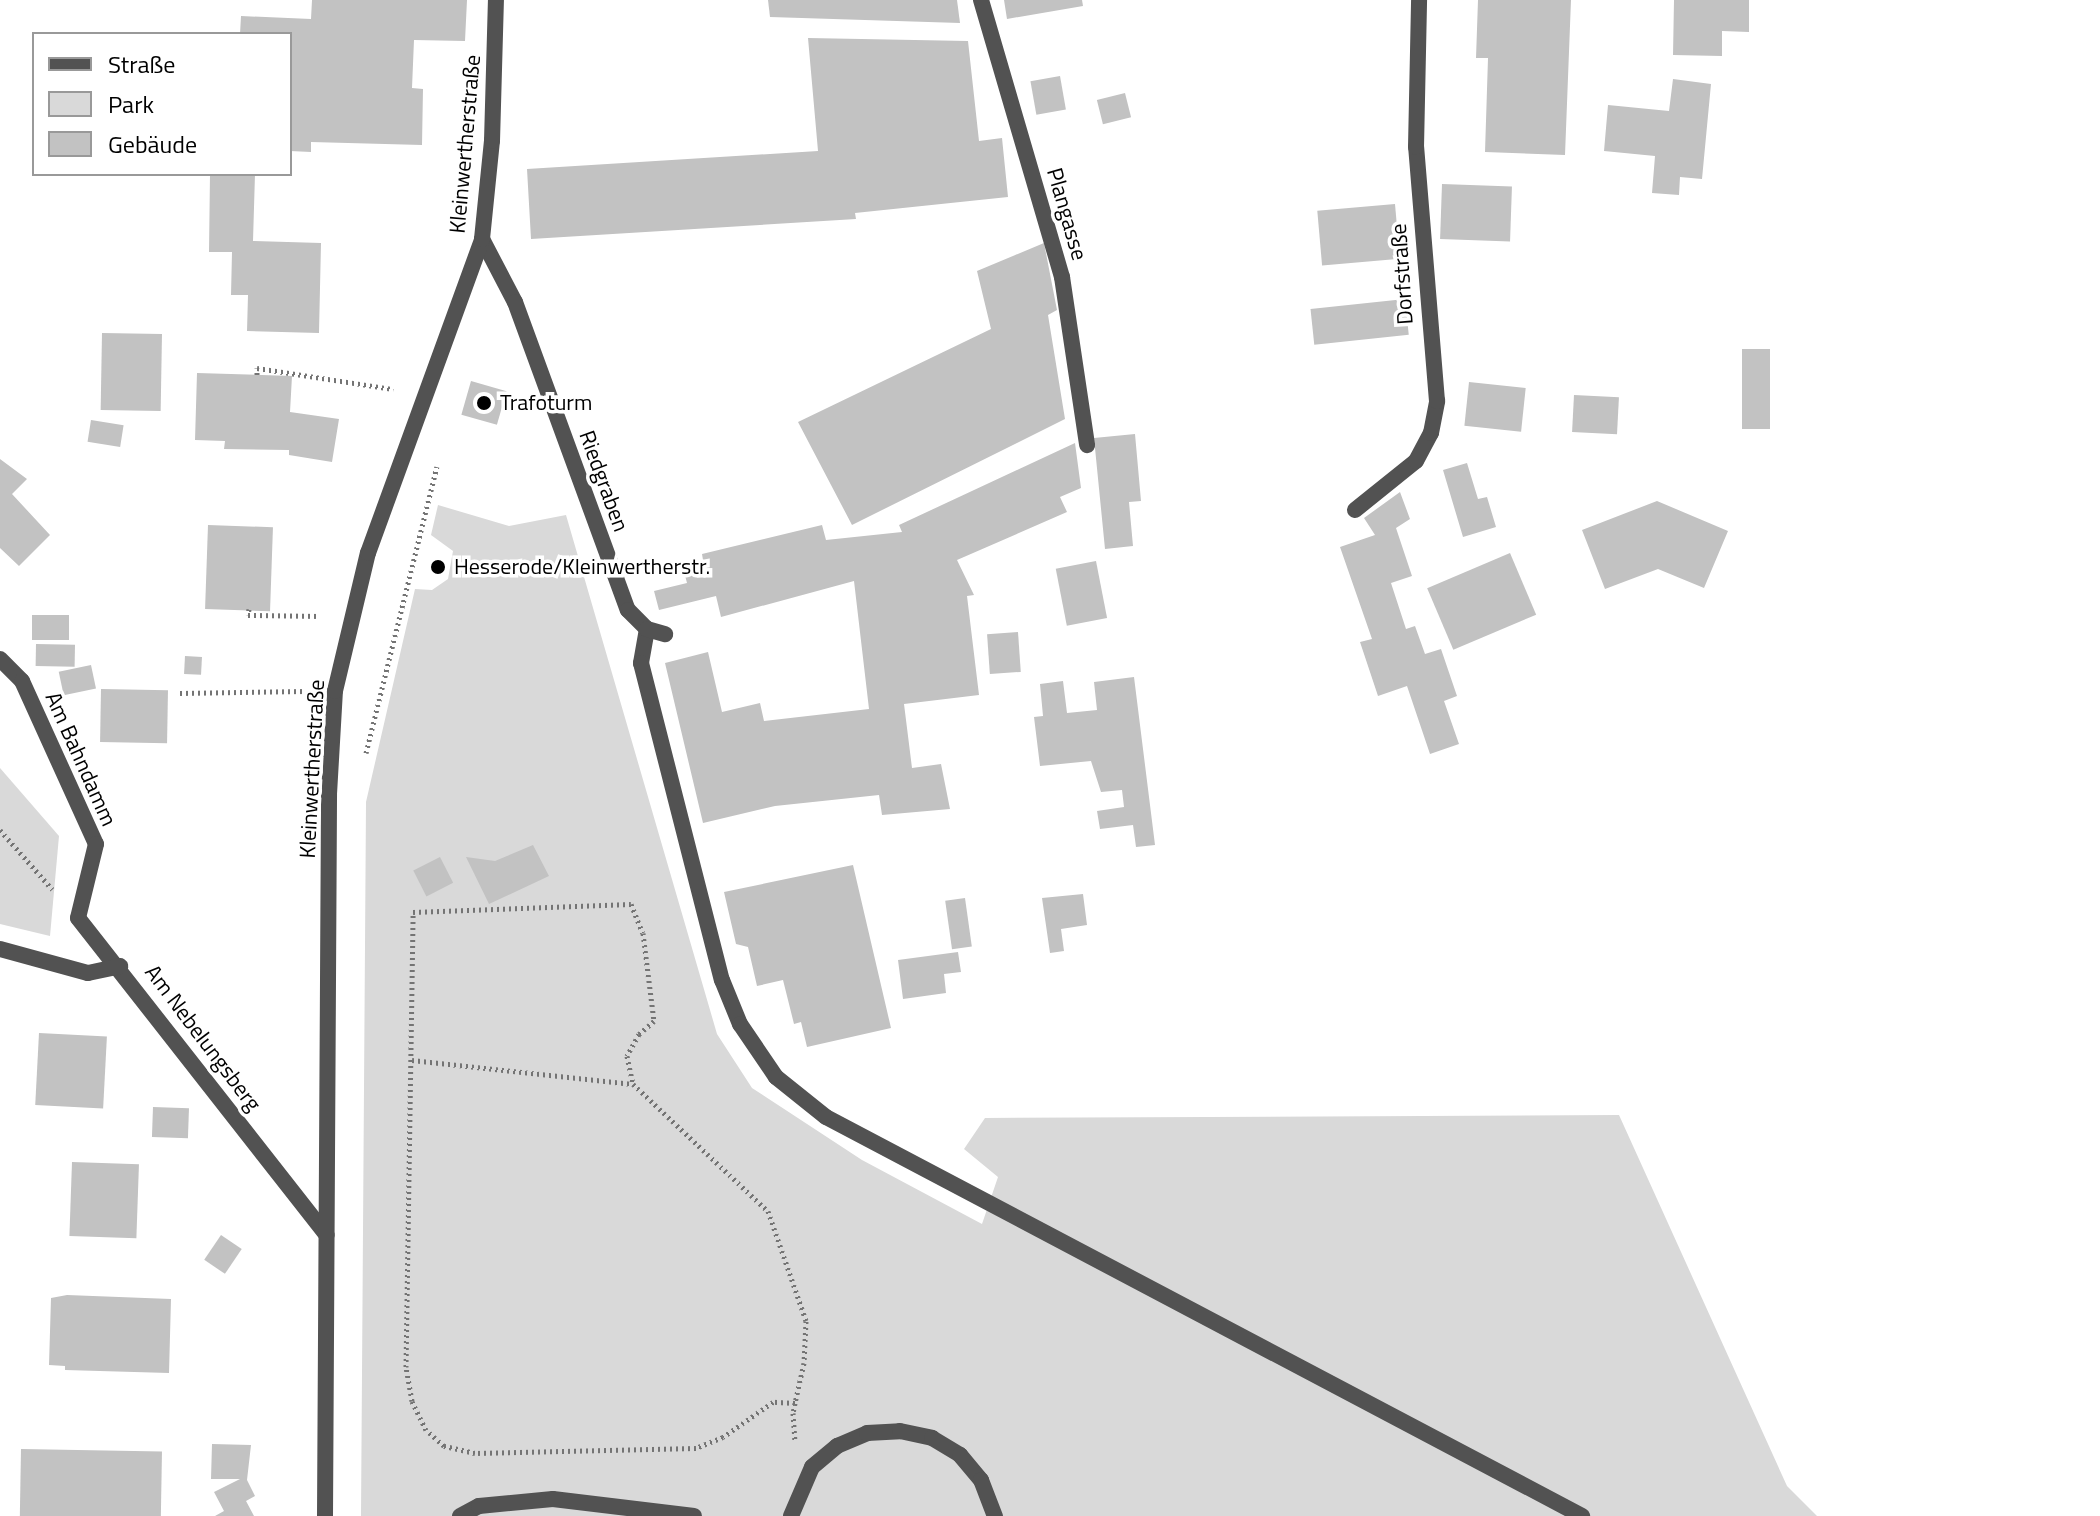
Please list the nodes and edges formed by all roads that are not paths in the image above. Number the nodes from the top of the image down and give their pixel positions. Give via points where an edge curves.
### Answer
1 (496, 0) edge
2 (981, 0) edge
3 (1419, 0) edge
4 (482, 239) junction
5 (1087, 445) dead end
6 (1355, 510) dead end
7 (647, 629) junction
8 (665, 634) dead end
9 (0, 659) edge
10 (0, 949) edge
11 (120, 966) junction
12 (327, 1235) junction
13 (325, 1516) edge
14 (460, 1516) edge
15 (694, 1516) edge
16 (791, 1516) edge
17 (995, 1516) edge
18 (1582, 1516) edge

1 - 4 street, Kleinwertherstraße via 492,141
2 - 5 street, Plangasse via 1062,277
3 - 6 street, Dorfstraße via 1416,147 1437,401 1431,433 1416,461
4 - 7 street, Riedgraben via 515,302 628,610
4 - 12 street, Kleinwertherstraße via 349,616 335,691
7 - 8 street
7 - 18 street via 641,663 722,980 740,1024 776,1077 826,1117
9 - 11 street, Am Bahndamm via 22,681 96,844 78,918
10 - 11 street, Am Nebelungsberg via 88,973
11 - 12 street, Am Nebelungsberg
12 - 13 street, Kleinwertherstraße
14 - 15 street via 479,1506 553,1499
16 - 17 street via 812,1467 837,1446 867,1433 900,1431 932,1438 960,1455 981,1480

